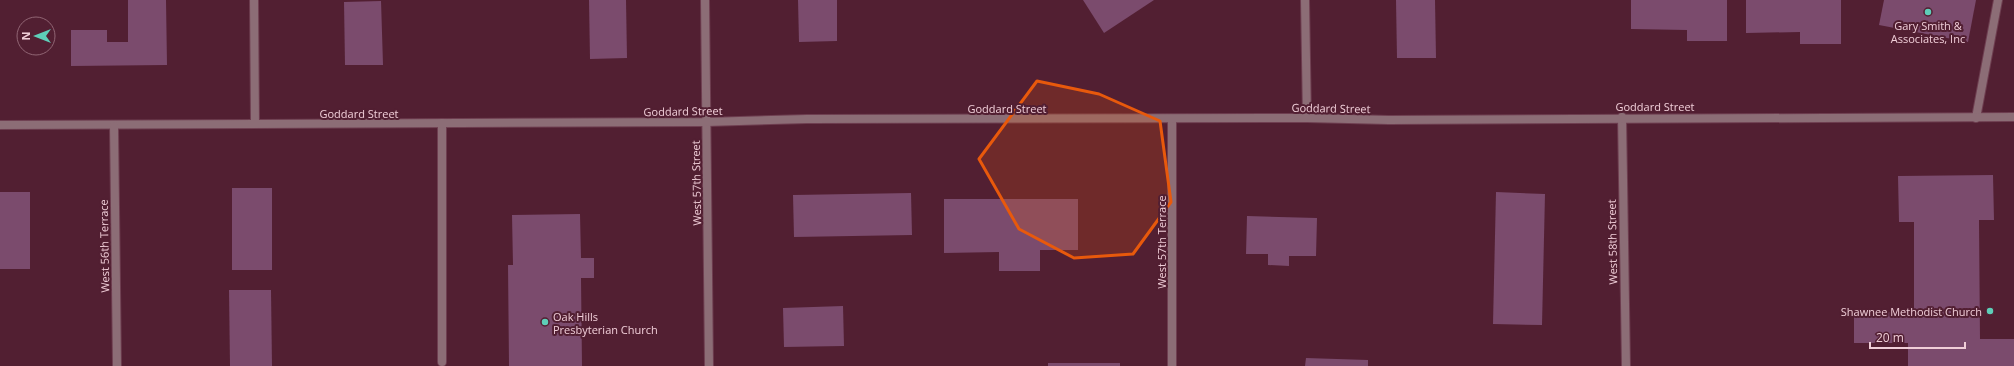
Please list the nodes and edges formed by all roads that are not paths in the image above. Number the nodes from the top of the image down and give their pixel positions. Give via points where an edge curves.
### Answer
1 (254, 0) edge
2 (705, 0) edge
3 (1305, 0) edge
4 (1998, 0) edge
5 (2014, 117) edge
6 (1307, 118) junction
7 (1622, 118) junction
8 (1976, 118) junction
9 (1172, 119) junction
10 (706, 122) junction
11 (442, 123) junction
12 (255, 124) junction
13 (0, 125) edge
14 (114, 126) junction
15 (442, 362) dead end
16 (117, 366) edge
17 (709, 366) edge
18 (1172, 366) edge
19 (1626, 366) edge

1 - 12 street
2 - 10 street, West 57th Street
3 - 6 street
4 - 8 street
5 - 8 street, Goddard Street
6 - 7 street, Goddard Street
6 - 9 street, Goddard Street
7 - 8 street, Goddard Street
7 - 19 street, West 58th Street
9 - 10 street, Goddard Street via 807,119
9 - 18 street, West 57th Terrace
10 - 11 street, Goddard Street
10 - 17 street, West 57th Street
11 - 12 street, Goddard Street
11 - 15 street
12 - 14 street, Goddard Street
13 - 14 street, Goddard Street
14 - 16 street, West 56th Terrace

